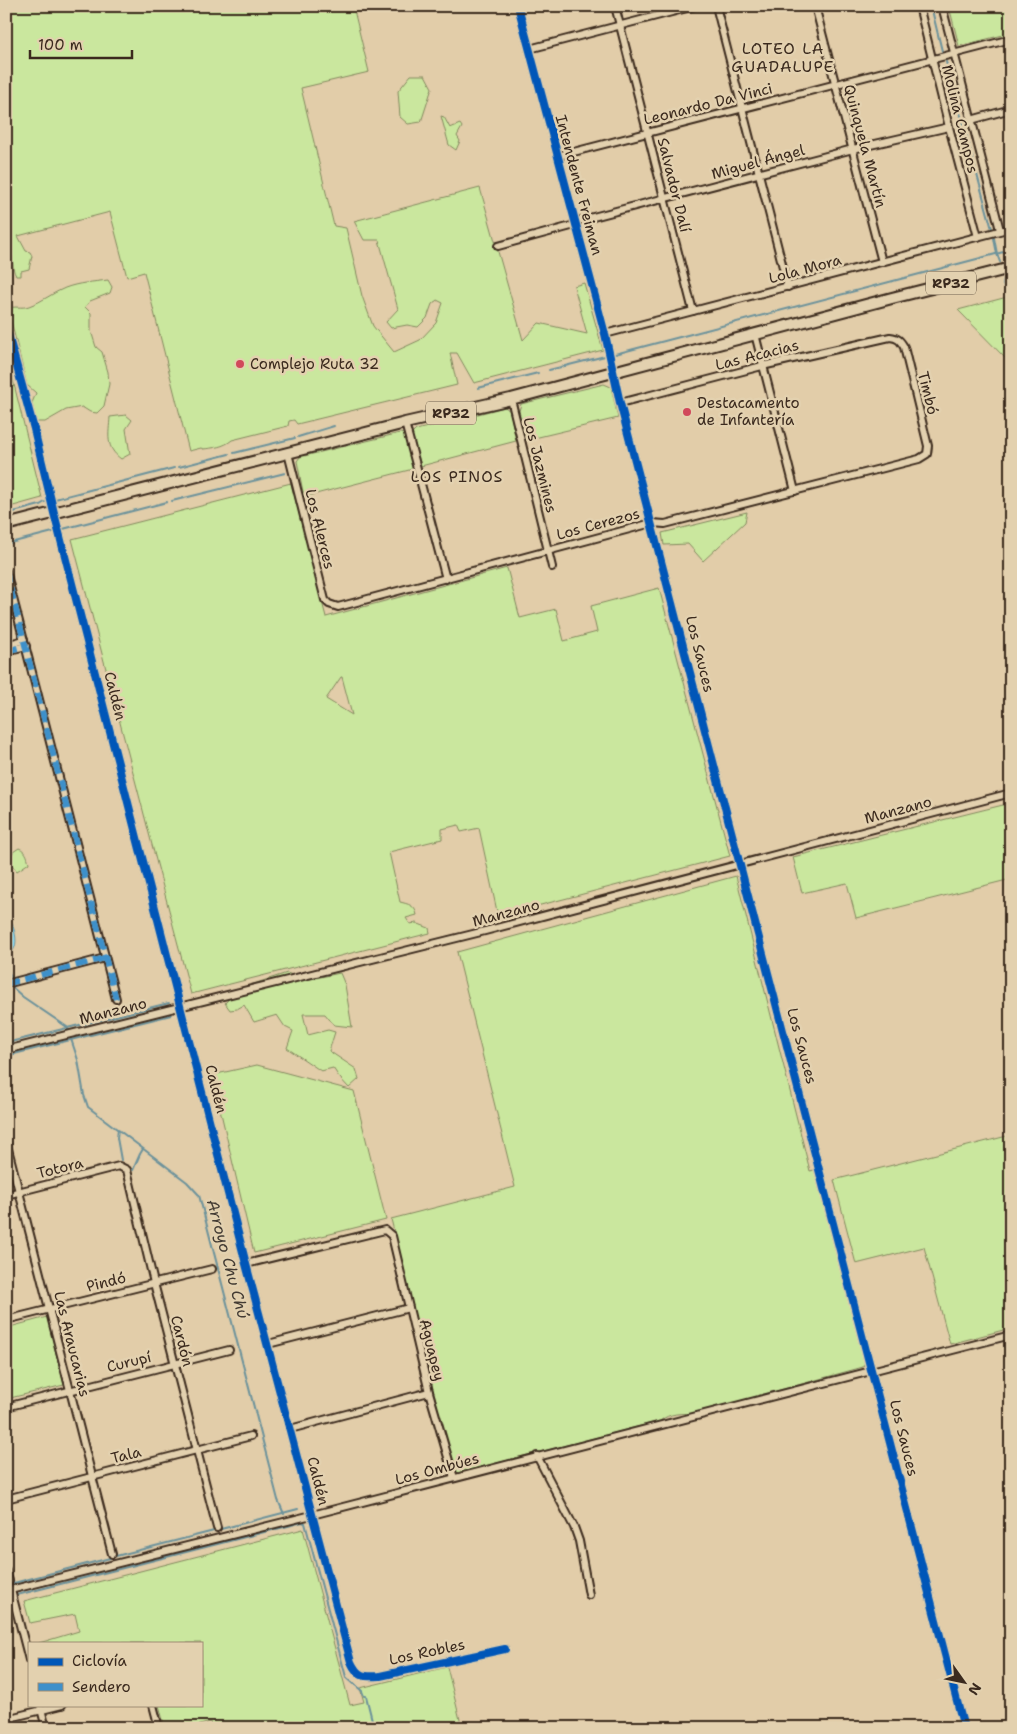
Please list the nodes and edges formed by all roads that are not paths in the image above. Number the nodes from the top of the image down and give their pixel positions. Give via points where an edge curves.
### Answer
1 (518, 6) edge
2 (615, 6) edge
3 (695, 6) edge
4 (716, 6) edge
5 (816, 6) edge
6 (919, 6) edge
7 (942, 6) edge
8 (620, 26) junction
9 (1011, 39) edge
10 (529, 49) junction
11 (954, 53) junction
12 (932, 59) junction
13 (836, 84) junction
14 (742, 109) junction
15 (1011, 110) edge
16 (971, 120) junction
17 (948, 126) junction
18 (648, 133) junction
19 (853, 150) junction
20 (558, 156) junction
21 (759, 175) junction
22 (665, 199) junction
23 (575, 224) junction
24 (1011, 228) edge
25 (1000, 230) junction
26 (978, 237) junction
27 (498, 246) dead end
28 (882, 262) junction
29 (1011, 268) edge
30 (788, 287) junction
31 (693, 311) junction
32 (6, 327) edge
33 (605, 334) junction
34 (755, 334) junction
35 (900, 340) joint
36 (762, 366) junction
37 (613, 371) junction
38 (511, 398) junction
39 (620, 403) junction
40 (406, 423) junction
41 (288, 453) junction
42 (927, 454) joint
43 (795, 491) junction
44 (54, 513) junction
45 (652, 523) junction
46 (6, 525) edge
47 (548, 551) junction
48 (552, 567) dead end
49 (6, 571) edge
50 (446, 579) junction
51 (334, 606) joint
52 (25, 643) junction
53 (6, 645) edge
54 (6, 651) edge
55 (1011, 793) edge
56 (740, 864) junction
57 (105, 958) junction
58 (6, 984) edge
59 (116, 1000) dead end
60 (181, 1007) junction
61 (6, 1050) edge
62 (6, 1141) edge
63 (119, 1166) joint
64 (19, 1191) junction
65 (6, 1195) edge
66 (246, 1264) junction
67 (212, 1269) dead end
68 (154, 1283) junction
69 (409, 1308) junction
70 (50, 1309) junction
71 (6, 1320) edge
72 (1011, 1334) edge
73 (268, 1344) junction
74 (229, 1350) dead end
75 (175, 1364) junction
76 (872, 1370) junction
77 (70, 1390) junction
78 (429, 1392) junction
79 (6, 1406) edge
80 (290, 1429) junction
81 (251, 1436) dead end
82 (197, 1450) junction
83 (537, 1456) junction
84 (93, 1476) junction
85 (454, 1478) junction
86 (6, 1499) edge
87 (312, 1515) junction
88 (217, 1528) dead end
89 (112, 1554) dead end
90 (6, 1571) edge
91 (9, 1581) dead end
92 (9, 1590) edge
93 (589, 1596) dead end
94 (505, 1649) dead end
95 (28, 1656) edge
96 (355, 1670) joint
97 (55, 1706) edge
98 (153, 1706) edge
99 (41, 1708) edge
100 (6, 1719) edge
101 (46, 1728) edge
102 (159, 1728) edge
103 (964, 1728) edge

1 - 10 street, Intendente Freiman
2 - 8 street, Salvador Dalí
3 - 8 street
4 - 14 street
5 - 13 street, Quinquela Martín
6 - 12 street, Molina Campos
7 - 11 street, Molina Campos
8 - 10 street
8 - 18 street, Salvador Dalí
9 - 11 street, Leonardo Da Vinci
10 - 20 street, Intendente Freiman
11 - 12 street, Leonardo Da Vinci
11 - 16 street, Molina Campos
12 - 13 street, Leonardo Da Vinci
12 - 17 street, Molina Campos
13 - 14 street, Leonardo Da Vinci
13 - 19 street, Quinquela Martín
14 - 18 street, Leonardo Da Vinci
14 - 21 street
15 - 16 street
16 - 25 street, Molina Campos
17 - 19 street, Miguel Ángel
17 - 26 street, Molina Campos
18 - 20 street, Leonardo Da Vinci
18 - 22 street, Salvador Dalí
19 - 21 street, Miguel Ángel
19 - 28 street, Quinquela Martín
20 - 23 street, Intendente Freiman
21 - 22 street, Miguel Ángel
21 - 30 street
22 - 23 street, Miguel Ángel
22 - 31 street, Salvador Dalí
23 - 27 street, Miguel Ángel
23 - 33 street, Intendente Freiman
24 - 25 street, Lola Mora
25 - 26 street, Lola Mora
26 - 28 street, Lola Mora
28 - 30 street, Lola Mora
29 - 34 main road, RP32
30 - 31 street, Lola Mora
31 - 33 street, Lola Mora
32 - 44 street, Caldén
33 - 37 street, Intendente Freiman
34 - 36 street
34 - 37 main road, RP32
35 - 36 street, Las Acacias via 890,337
35 - 42 street, Timbó via 926,437
36 - 39 street, Las Acacias
36 - 43 street
37 - 38 main road, RP32
37 - 39 street, Los Sauces
38 - 40 main road, RP32
38 - 47 street, Los Jazmines
39 - 45 street, Los Sauces
40 - 41 main road, RP32
40 - 50 street
41 - 44 main road, RP32
41 - 51 street, Los Alerces via 325,600
42 - 43 street, Los Cerezos via 919,459
43 - 45 street, Los Cerezos via 665,524
44 - 46 main road, RP32
44 - 60 street, Caldén
45 - 47 street, Los Cerezos
45 - 56 street, Los Sauces
47 - 48 street, Los Jazmines
47 - 50 street, Los Cerezos
49 - 52 street
50 - 51 street, Los Cerezos
52 - 53 street
52 - 54 street
52 - 57 street
55 - 56 street, Manzano
56 - 60 street, Manzano via 485,932
56 - 76 street, Los Sauces
57 - 58 street
57 - 59 street
60 - 61 street, Manzano
60 - 66 street, Caldén
62 - 64 street, Las Araucarias
63 - 64 street, Totora
63 - 68 street, Cardón via 127,1170
64 - 65 street, Totora
64 - 70 street, Las Araucarias
66 - 69 street, Aguapey via 385,1230 392,1236
66 - 73 street, Caldén
67 - 68 street, Pindó
68 - 70 street, Pindó
68 - 75 street, Cardón
69 - 73 street
69 - 78 street, Aguapey
70 - 71 street, Pindó
70 - 77 street, Las Araucarias
72 - 76 street, Los Ombúes
73 - 80 street, Caldén
74 - 75 street, Curupí
75 - 77 street, Curupí
75 - 82 street, Cardón
76 - 83 street, Los Ombúes
76 - 103 street, Los Sauces
77 - 79 street, Curupí
77 - 84 street, Las Araucarias
78 - 80 street
78 - 85 street, Aguapey
80 - 87 street, Caldén
81 - 82 street, Tala
82 - 84 street, Tala
82 - 88 street, Cardón
83 - 85 street, Los Ombúes
83 - 93 street via 574,1527
84 - 86 street, Tala
84 - 89 street, Las Araucarias
85 - 87 street, Los Ombúes
87 - 92 street, Los Ombúes
87 - 96 street, Caldén
90 - 91 street
92 - 95 street
94 - 96 street, Los Robles via 380,1676 363,1676
97 - 99 street
98 - 102 street
99 - 100 street
99 - 101 street

